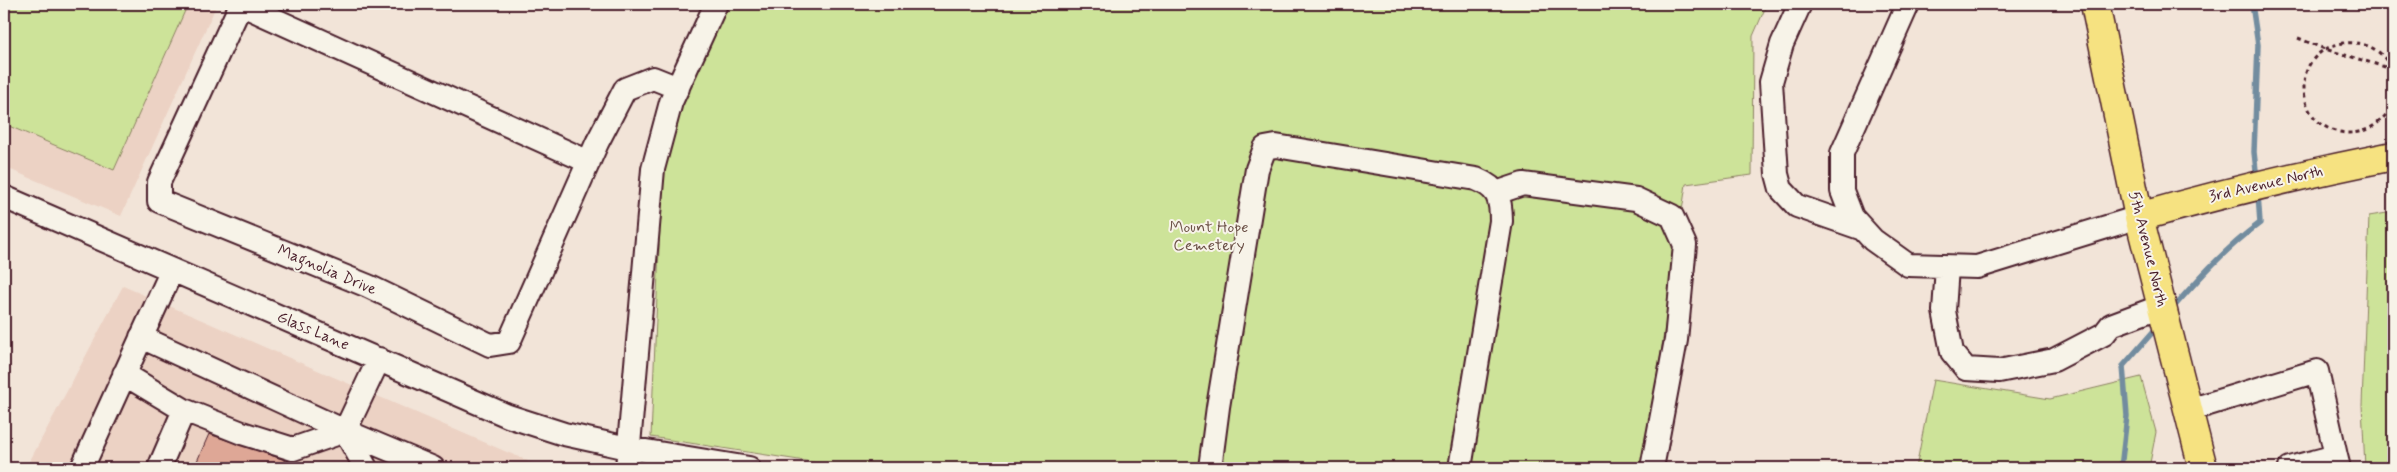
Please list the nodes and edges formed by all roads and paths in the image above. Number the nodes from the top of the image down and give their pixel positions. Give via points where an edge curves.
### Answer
1 (240, 4) edge
2 (716, 4) edge
3 (1800, 4) edge
4 (1908, 4) edge
5 (2097, 16) edge
6 (2298, 38) dead end
7 (2325, 49) junction
8 (2392, 69) edge
9 (2393, 74) edge
10 (678, 88) junction
11 (2393, 102) edge
12 (2393, 156) edge
13 (589, 162) junction
14 (1496, 193) junction
15 (4, 197) edge
16 (2139, 217) junction
17 (1863, 229) junction
18 (1947, 267) junction
19 (172, 270) junction
20 (2162, 306) junction
21 (141, 337) junction
22 (379, 360) junction
23 (124, 374) junction
24 (184, 410) junction
25 (2189, 410) junction
26 (345, 431) junction
27 (627, 458) edge
28 (2338, 462) edge
29 (82, 468) edge
30 (159, 468) edge
31 (366, 468) edge
32 (433, 468) edge
33 (749, 468) edge
34 (1210, 468) edge
35 (1460, 468) edge
36 (1652, 468) edge
37 (2203, 468) edge
38 (2290, 468) edge

1 - 13 street, Magnolia Drive
1 - 13 street, Magnolia Drive via 159,182 159,201 368,286 490,344 510,342
2 - 10 street
3 - 17 street via 1782,44 1771,82 1777,174 1781,189 1797,206
4 - 17 street via 1842,153 1842,191 1852,217
5 - 16 main road, 5th Avenue North
6 - 7 path
7 - 8 path
7 - 8 path via 2350,41 2363,44 2380,53
7 - 11 path via 2306,72 2303,86 2309,108 2323,125 2336,132 2366,131 2379,123
8 - 9 path
10 - 13 street, Magnolia Drive via 653,78 625,89
10 - 27 street via 671,102 653,169
12 - 16 main road, 3rd Avenue North via 2202,199
14 - 34 street via 1476,178 1276,146 1265,148 1256,169
14 - 35 street via 1501,203 1501,221
14 - 36 street via 1523,184 1636,199 1672,216 1685,245 1676,340
15 - 19 street, Glass Lane
16 - 18 street via 1977,267
16 - 20 main road, 5th Avenue North
17 - 18 street via 1908,265
18 - 20 street via 1944,311 1952,352 1966,369 1999,371 2054,360 2104,334 2111,324
19 - 21 street
19 - 22 street, Glass Lane
20 - 25 main road, 5th Avenue North
21 - 23 street
21 - 26 street
22 - 26 street
22 - 27 street, Glass Lane via 508,416
23 - 24 street
23 - 29 street
24 - 26 street via 293,450
24 - 30 street
25 - 28 street via 2317,371
25 - 37 main road, 5th Avenue North
26 - 31 street
26 - 32 street
27 - 33 street, Glass Lane
28 - 38 street

